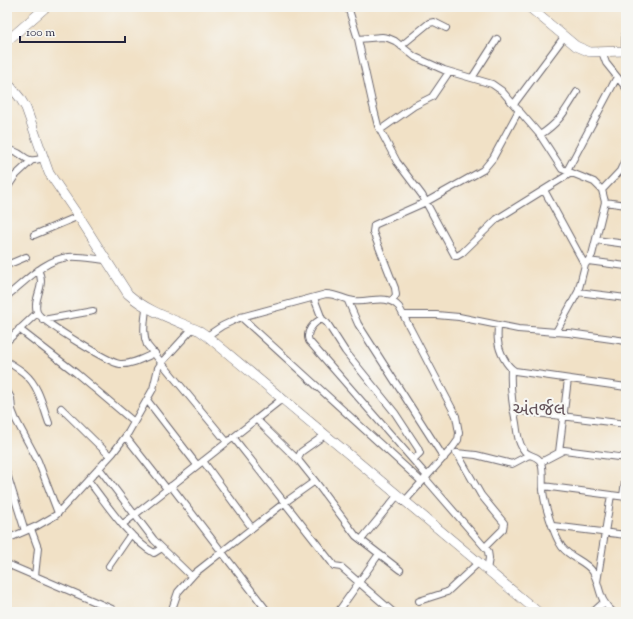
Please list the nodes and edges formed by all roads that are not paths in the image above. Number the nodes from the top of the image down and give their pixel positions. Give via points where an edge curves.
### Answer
1 (46, 7) edge
2 (348, 7) edge
3 (529, 7) edge
4 (626, 16) edge
5 (446, 28) dead end
6 (564, 37) junction
7 (358, 39) junction
8 (496, 39) dead end
9 (7, 41) edge
10 (401, 46) junction
11 (626, 51) edge
12 (602, 52) junction
13 (449, 72) junction
14 (616, 77) junction
15 (472, 78) junction
16 (7, 82) edge
17 (626, 88) edge
18 (577, 92) dead end
19 (514, 104) junction
20 (519, 110) junction
21 (380, 130) junction
22 (540, 135) junction
23 (7, 150) edge
24 (43, 158) junction
25 (626, 158) edge
26 (30, 161) junction
27 (625, 165) edge
28 (569, 172) junction
29 (7, 188) edge
30 (544, 190) junction
31 (602, 190) junction
32 (426, 202) junction
33 (605, 202) junction
34 (626, 205) edge
35 (79, 216) junction
36 (34, 235) dead end
37 (596, 240) junction
38 (626, 244) edge
39 (26, 257) dead end
40 (106, 260) junction
41 (587, 263) junction
42 (7, 265) edge
43 (626, 266) edge
44 (38, 270) junction
45 (578, 292) junction
46 (7, 296) edge
47 (314, 298) junction
48 (626, 298) edge
49 (392, 300) junction
50 (348, 301) junction
51 (146, 308) junction
52 (93, 311) dead end
53 (37, 313) junction
54 (404, 315) junction
55 (241, 318) junction
56 (322, 319) junction
57 (44, 320) junction
58 (498, 325) junction
59 (193, 328) junction
60 (19, 329) junction
61 (556, 332) junction
62 (207, 336) junction
63 (7, 341) edge
64 (626, 341) edge
65 (155, 353) junction
66 (7, 361) edge
67 (162, 362) junction
68 (511, 369) junction
69 (568, 379) junction
70 (626, 387) edge
71 (7, 391) edge
72 (282, 399) junction
73 (147, 400) junction
74 (61, 408) dead end
75 (513, 410) junction
76 (10, 411) edge
77 (563, 416) junction
78 (256, 419) junction
79 (134, 422) junction
80 (49, 424) dead end
81 (626, 424) edge
82 (325, 435) junction
83 (126, 437) junction
84 (233, 437) junction
85 (227, 442) junction
86 (450, 451) junction
87 (559, 452) junction
88 (457, 453) junction
89 (110, 456) junction
90 (529, 456) junction
91 (444, 458) junction
92 (626, 458) edge
93 (414, 459) junction
94 (299, 461) junction
95 (541, 462) junction
96 (200, 463) junction
97 (99, 468) junction
98 (7, 474) edge
99 (626, 474) edge
100 (425, 479) junction
101 (88, 480) junction
102 (315, 481) junction
103 (543, 486) junction
104 (169, 488) junction
105 (611, 495) junction
106 (624, 497) edge
107 (401, 499) junction
108 (284, 503) junction
109 (58, 512) junction
110 (135, 514) junction
111 (122, 524) junction
112 (553, 526) junction
113 (252, 528) junction
114 (28, 530) junction
115 (605, 532) junction
116 (131, 534) junction
117 (626, 535) edge
118 (7, 539) edge
119 (361, 540) junction
120 (485, 547) junction
121 (162, 548) junction
122 (221, 552) junction
123 (379, 554) junction
124 (478, 563) junction
125 (7, 564) edge
126 (109, 566) dead end
127 (400, 570) dead end
128 (487, 570) junction
129 (34, 576) junction
130 (191, 576) junction
131 (359, 583) junction
132 (597, 584) junction
133 (419, 602) dead end
134 (603, 603) junction
135 (112, 609) dead end
136 (171, 612) edge
137 (268, 612) edge
138 (338, 612) edge
139 (393, 612) edge
140 (538, 612) edge
141 (593, 612) edge
142 (613, 612) edge

1 - 9 street
2 - 7 street
3 - 6 street
4 - 11 street
5 - 10 street via 434,22 429,23
6 - 12 street via 590,52
6 - 19 street
7 - 10 street via 382,37
7 - 21 street
8 - 15 street
10 - 13 street via 415,57
11 - 12 street
12 - 14 street
13 - 15 street
13 - 21 street via 432,97 414,106
14 - 17 street
14 - 28 street
15 - 19 street via 492,84
16 - 24 street via 26,108
18 - 22 street via 559,120
19 - 20 street
20 - 22 street
20 - 32 street via 493,158 483,170
21 - 32 street via 397,162
22 - 28 street via 558,164
23 - 26 street via 14,150
24 - 26 street
24 - 35 street via 54,181
25 - 27 street
26 - 29 street
27 - 31 street
28 - 30 street
28 - 31 street via 594,182
30 - 32 street via 497,219 457,256 453,254
30 - 41 street
31 - 33 street
32 - 49 street via 374,225 374,232 395,288 396,295
33 - 34 street
33 - 37 street
35 - 36 street
35 - 40 street
37 - 38 street
37 - 41 street
39 - 42 street
40 - 44 street via 67,257
40 - 51 street via 128,294
41 - 43 street
41 - 45 street
44 - 46 street
44 - 53 street via 42,278 36,304
45 - 48 street
45 - 61 street
47 - 50 street via 333,294
47 - 55 street
47 - 56 street
49 - 50 street
49 - 54 street
50 - 91 street via 358,324
51 - 59 street
51 - 65 street via 144,338
52 - 57 street
53 - 57 street
53 - 60 street
54 - 58 street via 447,315
54 - 86 street via 456,416 458,440
55 - 62 street
55 - 100 street
56 - 93 street via 395,413 418,448 420,453
56 - 93 street via 315,322 308,333 309,341 364,406
57 - 65 street via 117,364 128,363
58 - 61 street
58 - 68 street via 498,343
59 - 62 street
59 - 67 street
60 - 63 street
60 - 79 street
61 - 64 street
62 - 72 street
65 - 67 street
66 - 80 street via 31,380
67 - 73 street
67 - 85 street
68 - 69 street
68 - 75 street via 510,390
69 - 70 street
69 - 77 street
71 - 76 street
72 - 78 street
72 - 82 street
73 - 79 street
73 - 96 street
74 - 89 street
75 - 77 street
75 - 90 street via 519,442
76 - 109 street via 38,461
77 - 81 street
77 - 87 street
78 - 84 street
78 - 94 street
79 - 83 street
82 - 94 street via 301,452
82 - 107 street
83 - 89 street
83 - 104 street
84 - 85 street
84 - 108 street
85 - 96 street
86 - 88 street
86 - 91 street
87 - 92 street via 568,450
87 - 95 street
88 - 90 street via 512,464
88 - 120 street via 481,495 504,523 503,528
89 - 97 street
90 - 95 street
91 - 100 street
93 - 100 street
94 - 102 street
95 - 103 street
96 - 104 street
96 - 113 street
97 - 101 street
97 - 110 street
98 - 114 street
99 - 106 street
100 - 107 street
100 - 120 street
101 - 109 street
101 - 111 street
102 - 108 street
102 - 119 street
103 - 105 street
103 - 112 street via 546,508
104 - 110 street
104 - 122 street
105 - 106 street
105 - 115 street
107 - 119 street
107 - 124 street
108 - 113 street
108 - 131 street via 332,564 341,567
109 - 114 street via 46,522
110 - 111 street
110 - 121 street
111 - 116 street
112 - 115 street
112 - 132 street via 563,549 588,567
113 - 122 street
114 - 118 street
114 - 129 street via 38,548
115 - 117 street
115 - 132 street
116 - 121 street via 154,553
116 - 126 street
119 - 123 street
120 - 128 street via 489,554
121 - 130 street
122 - 130 street
122 - 137 street
123 - 127 street
123 - 131 street
124 - 128 street
124 - 133 street via 447,592
125 - 129 street
128 - 140 street
129 - 135 street
130 - 136 street via 178,592
131 - 138 street
131 - 139 street
132 - 134 street
134 - 141 street
134 - 142 street

